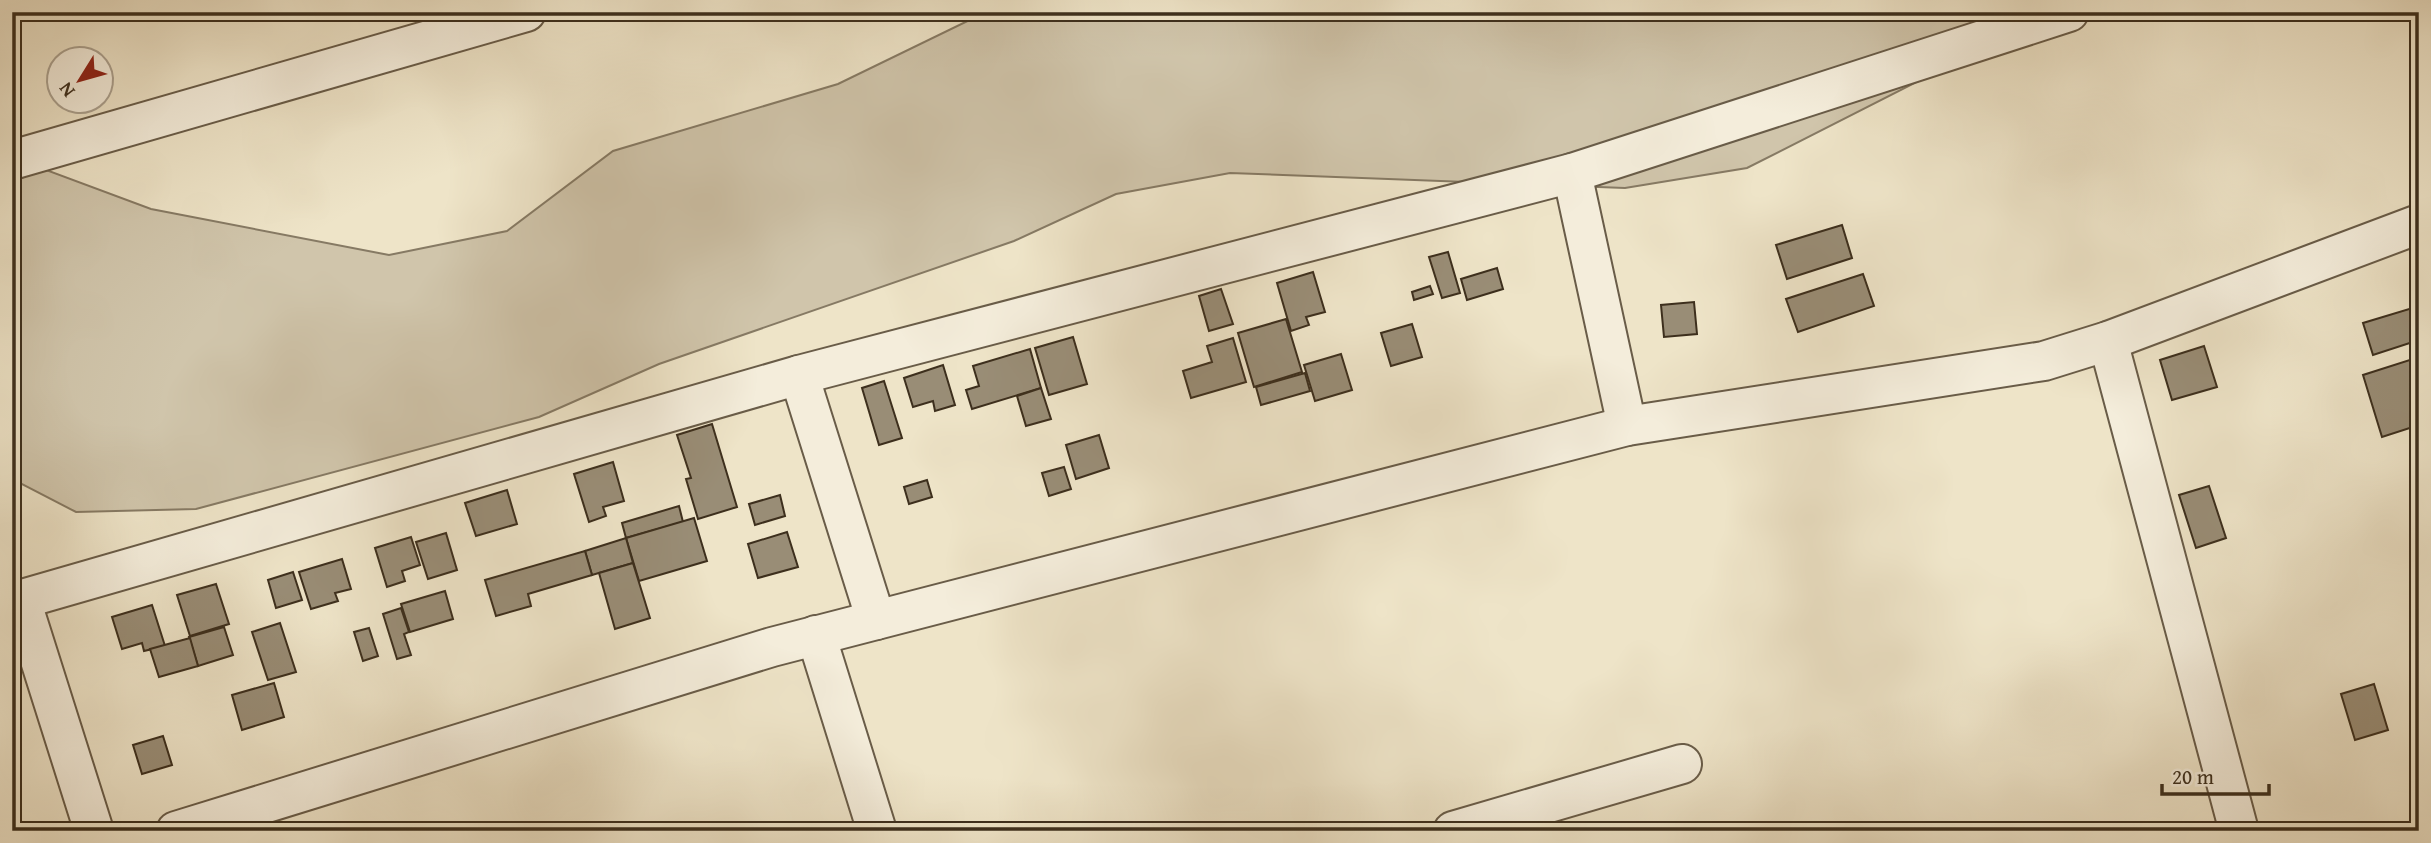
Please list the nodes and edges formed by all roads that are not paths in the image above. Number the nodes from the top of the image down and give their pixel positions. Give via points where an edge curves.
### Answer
1 (526, 12) edge
2 (2069, 12) edge
3 (12, 160) edge
4 (1572, 173) junction
5 (2419, 224) edge
6 (2108, 341) junction
7 (799, 375) junction
8 (1627, 426) junction
9 (17, 601) edge
10 (876, 620) junction
11 (816, 635) junction
12 (1682, 764) dead end
13 (236, 822) edge
14 (94, 831) edge
15 (176, 831) edge
16 (877, 831) edge
17 (1453, 831) edge
18 (2239, 831) edge

1 - 3 street
2 - 4 street
4 - 7 street
4 - 8 street
5 - 6 street
6 - 8 street via 2044,361
6 - 18 street
7 - 9 street
7 - 10 street
8 - 10 street
9 - 14 street
10 - 11 street
11 - 13 street
11 - 16 street
12 - 17 street
13 - 15 street

